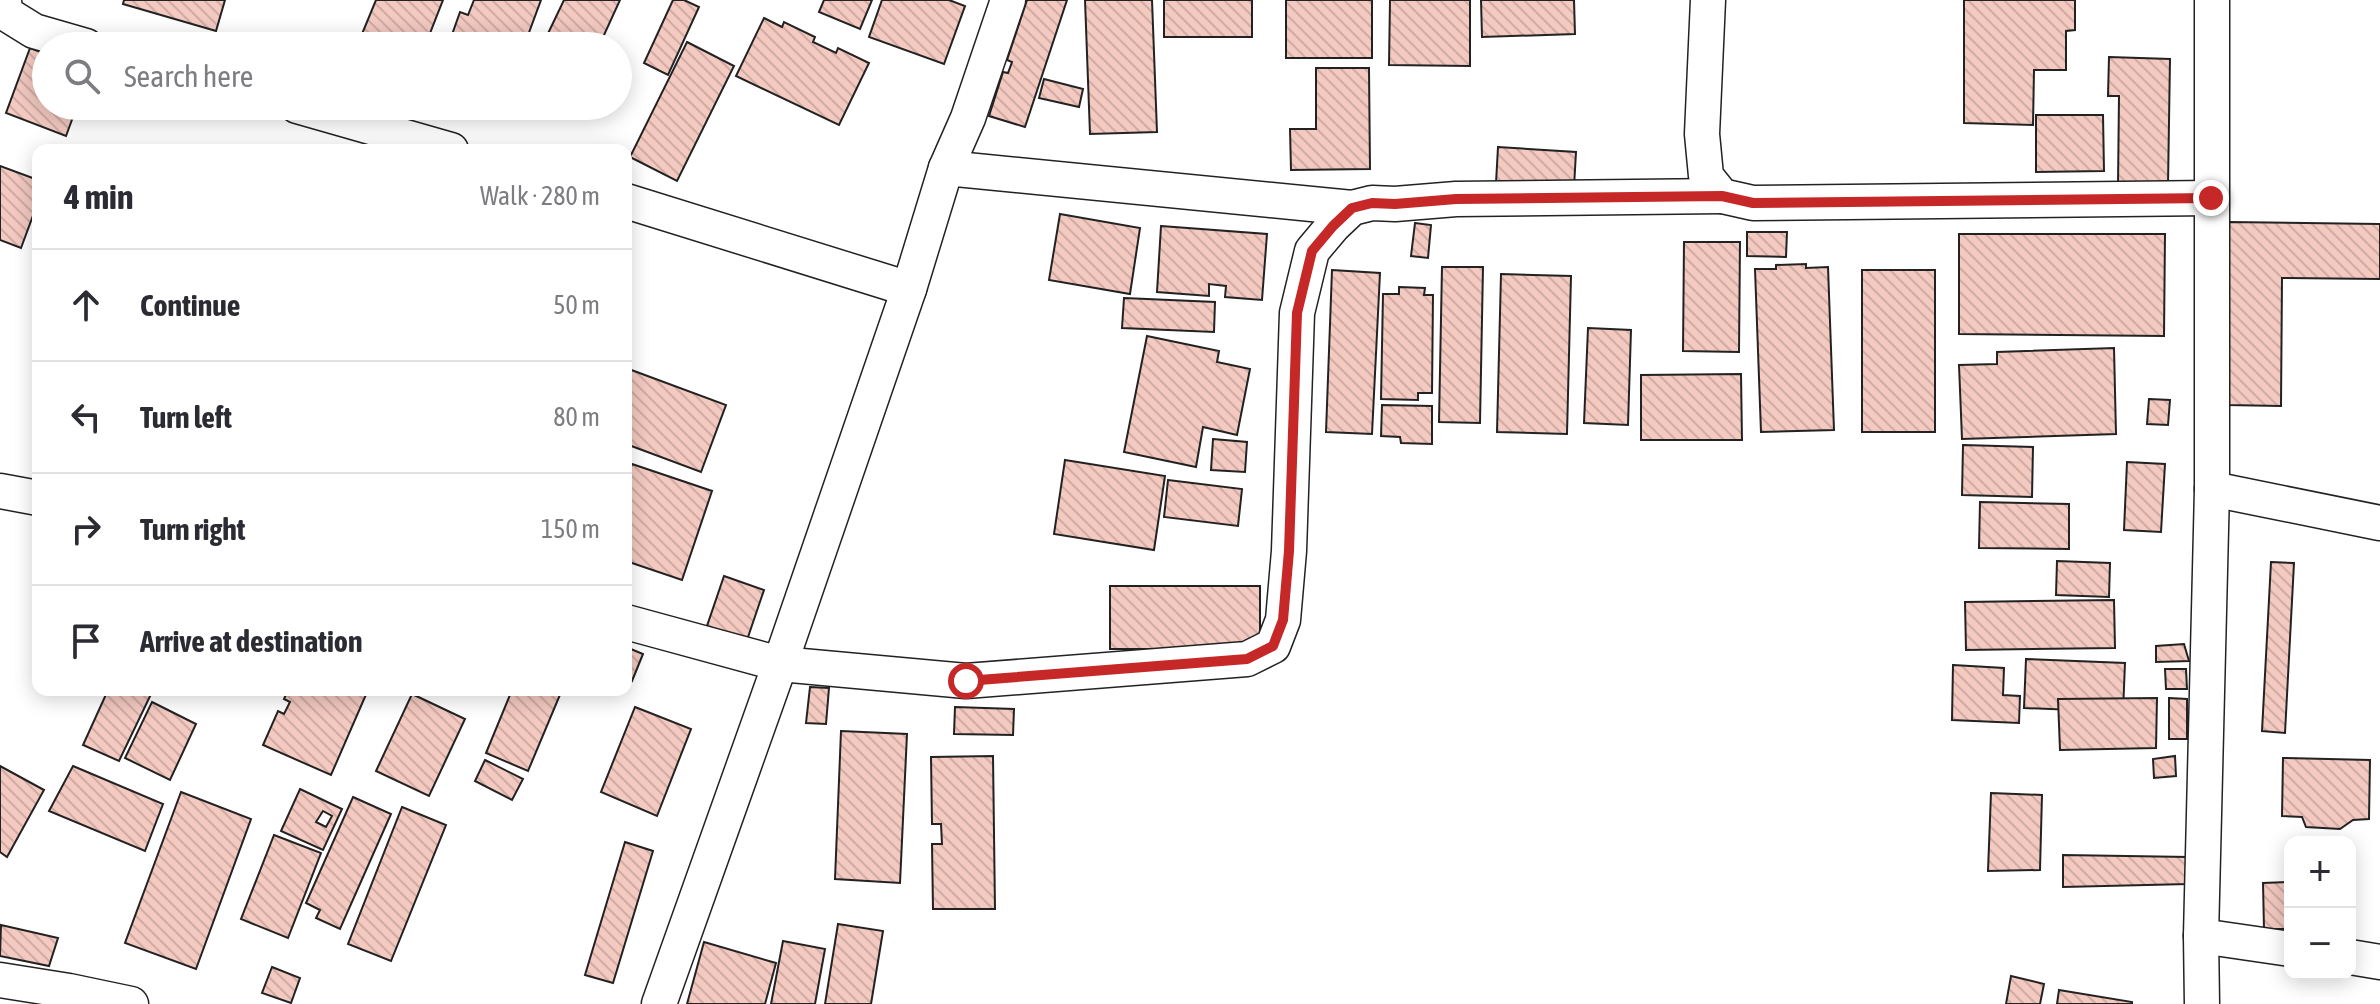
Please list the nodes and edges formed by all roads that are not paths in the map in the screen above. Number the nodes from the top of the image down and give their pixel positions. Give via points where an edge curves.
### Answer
1 (1008, 0) edge
2 (1708, 0) edge
3 (2212, 0) edge
4 (3, 10) edge
5 (37, 32) edge
6 (346, 120) edge
7 (430, 144) edge
8 (946, 168) junction
9 (1722, 196) junction
10 (2211, 198) junction
11 (632, 203) edge
12 (1352, 208) junction
13 (909, 289) junction
14 (2212, 489) junction
15 (0, 491) edge
16 (32, 497) edge
17 (2380, 523) edge
18 (632, 624) edge
19 (780, 664) junction
20 (2201, 936) junction
21 (2284, 948) edge
22 (2356, 958) edge
23 (2380, 962) edge
24 (0, 980) edge
25 (131, 1004) edge
26 (659, 1004) edge
27 (2202, 1004) edge

1 - 8 street
2 - 9 street via 1702,134 1706,176
3 - 10 street
4 - 5 street
6 - 7 street
8 - 12 street
8 - 13 street
9 - 10 street via 1753,203
9 - 12 street via 1456,199
10 - 14 street
11 - 13 street
12 - 19 street via 1312,251 1297,313 1289,551 1283,620 1273,646 1247,659 966,681
13 - 19 street
14 - 17 street
14 - 20 street
15 - 16 street
18 - 19 street
19 - 26 street
20 - 21 street
20 - 27 street
22 - 23 street
24 - 25 street

